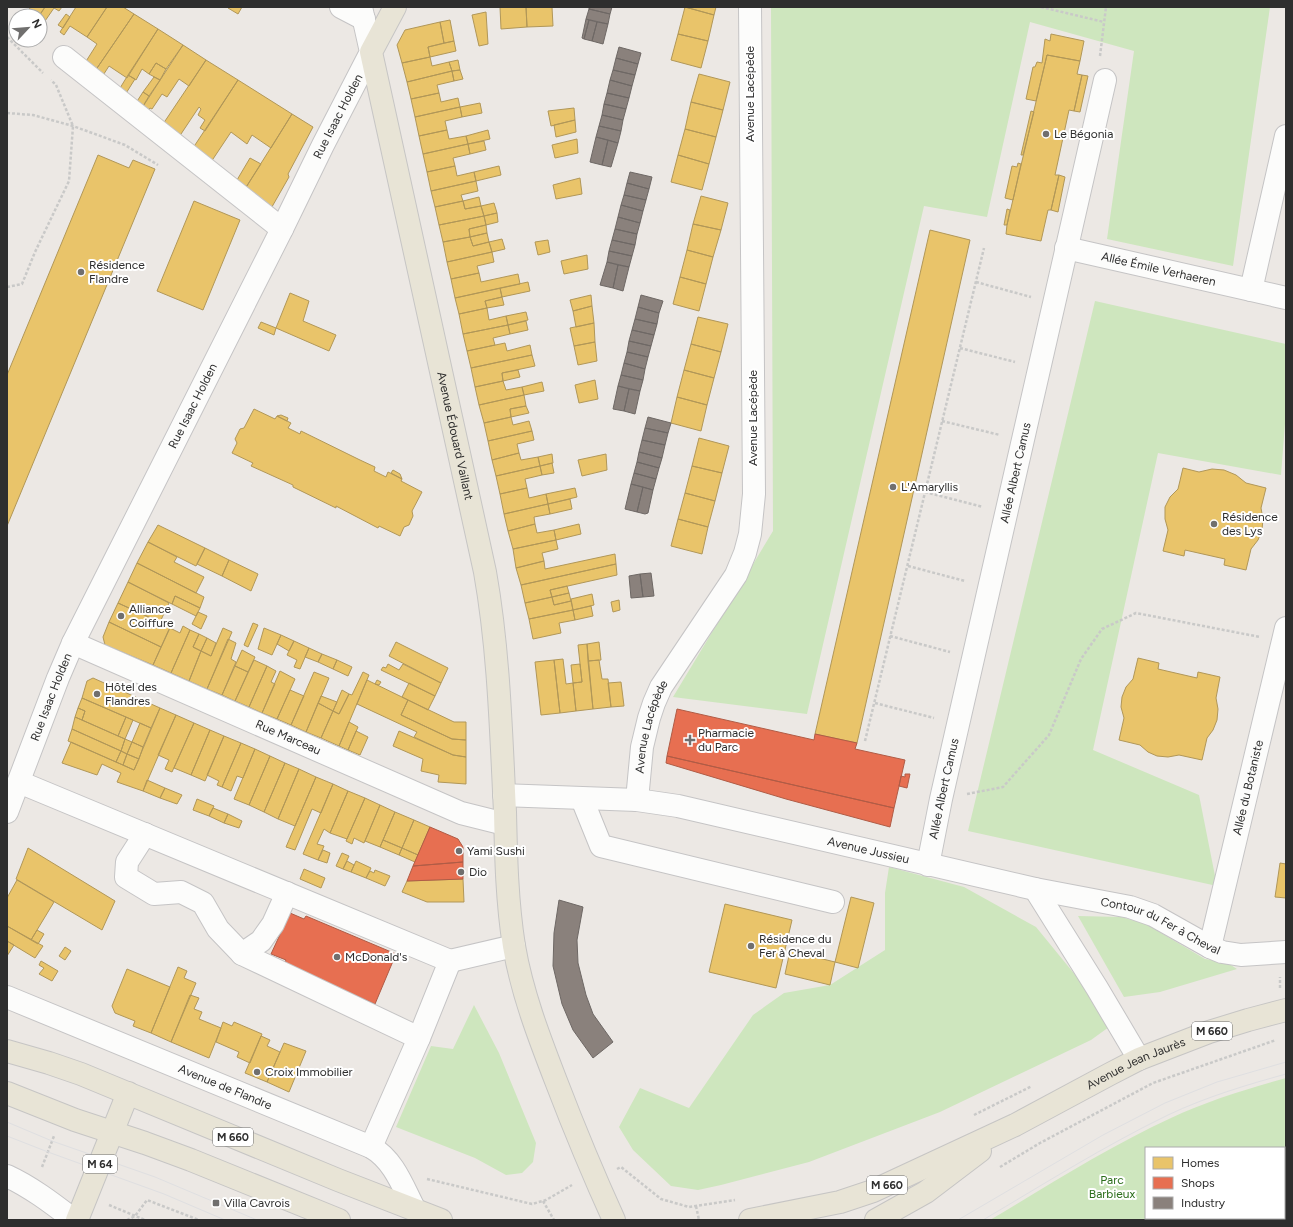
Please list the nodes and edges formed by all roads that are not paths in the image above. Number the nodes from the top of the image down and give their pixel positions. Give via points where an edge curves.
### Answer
1 (341, 7) edge
2 (395, 7) edge
3 (750, 7) edge
4 (362, 13) edge
5 (371, 52) junction
6 (64, 57) dead end
7 (1105, 80) road end
8 (1286, 136) edge
9 (282, 229) junction
10 (1066, 248) junction
11 (1250, 290) junction
12 (1286, 298) edge
13 (1284, 635) edge
14 (74, 643) junction
15 (19, 782) junction
16 (504, 795) junction
17 (582, 799) junction
18 (636, 800) junction
19 (7, 812) edge
20 (505, 824) junction
21 (145, 834) junction
22 (928, 865) junction
23 (1035, 889) junction
24 (287, 893) junction
25 (834, 902) dead end
26 (514, 946) junction
27 (1210, 947) junction
28 (1283, 952) edge
29 (242, 954) junction
30 (450, 961) junction
31 (7, 997) edge
32 (1283, 1010) edge
33 (419, 1038) junction
34 (7, 1051) edge
35 (1140, 1059) junction
36 (7, 1093) edge
37 (128, 1093) junction
38 (1015, 1126) junction
39 (112, 1133) junction
40 (371, 1147) junction
41 (7, 1176) edge
42 (413, 1215) edge
43 (76, 1220) edge
44 (339, 1220) edge
45 (441, 1220) edge
46 (614, 1220) edge
47 (750, 1220) edge
48 (876, 1220) edge

1 - 4 street
2 - 5 main road, Rue Isaac Holden
3 - 18 street, Avenue Lacépède via 754,494 750,534 736,575 661,687 649,718 642,747
4 - 5 street
5 - 9 street, Rue Isaac Holden
5 - 16 main road, Avenue Édouard Vaillant via 485,572 494,626
6 - 9 street
7 - 10 street, Allée Albert Camus
8 - 11 street
9 - 14 street, Rue Isaac Holden
10 - 11 street, Allée Émile Verhaeren
10 - 22 street, Allée Albert Camus
11 - 12 street, Allée Émile Verhaeren
13 - 27 street, Allée du Botaniste
14 - 15 street, Rue Isaac Holden via 58,678
14 - 20 street, Rue Marceau via 461,813
15 - 19 street, Rue Isaac Holden
15 - 21 street
16 - 17 street, Avenue Jussieu
16 - 20 main road, Avenue Édouard Vaillant
17 - 18 street, Avenue Jussieu
17 - 25 street via 601,846
18 - 22 street, Avenue Jussieu via 705,812
20 - 26 main road, Avenue Édouard Vaillant
21 - 24 street
21 - 29 street via 127,862 126,877 154,894 180,892 203,902 218,929
22 - 23 street, Avenue Jussieu
23 - 27 street, Contour du Fer à Cheval via 1130,907 1153,915
23 - 35 street
24 - 29 street via 273,924 261,941
24 - 30 street
26 - 30 street
26 - 46 main road, Avenue Édouard Vaillant via 538,1035
27 - 28 street, Contour du Fer à Cheval via 1241,955
29 - 33 street
30 - 33 street
31 - 40 street, Avenue de Flandre
32 - 35 main road, Avenue Jean Jaurès / M 660 via 1209,1032
33 - 40 street
34 - 37 main road, M 660 via 63,1067
35 - 38 main road, Avenue Jean Jaurès / M 660
36 - 39 main road
37 - 39 main road, M 64
37 - 42 main road, M 660 via 388,1199
38 - 47 main road, Avenue Jean Jaurès / M 660 via 873,1192 840,1202
38 - 48 main road, Avenue Jean Jaurès / M 660 via 926,1192
39 - 43 main road, M 64
39 - 44 main road via 191,1160
40 - 42 street, Avenue de Flandre via 382,1154 395,1172
41 - 43 street via 17,1180
42 - 45 main road, M 660

